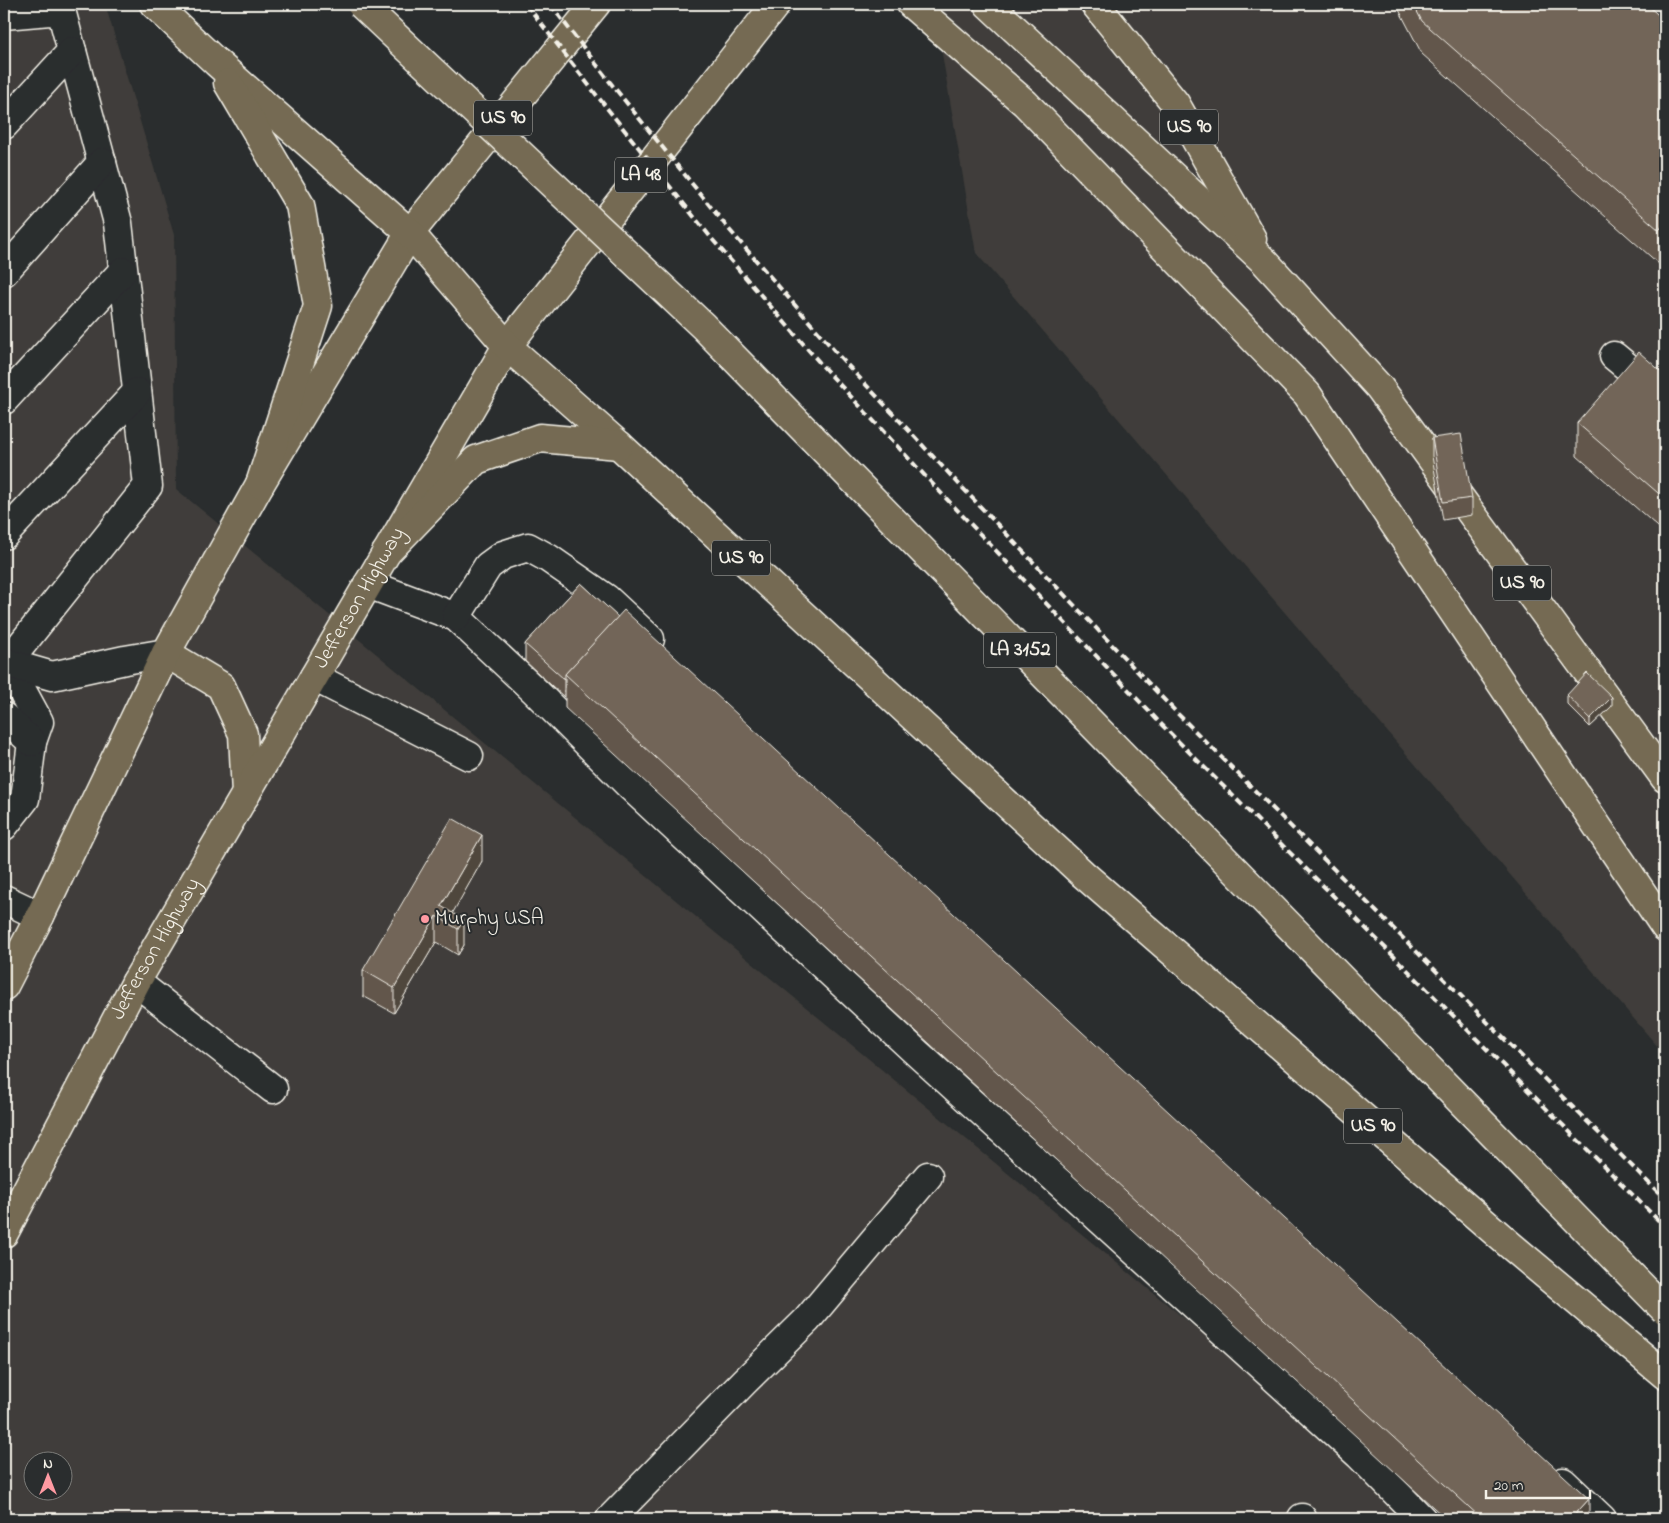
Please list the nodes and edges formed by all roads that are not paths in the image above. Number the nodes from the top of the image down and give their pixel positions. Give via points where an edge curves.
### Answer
1 (154, 4) edge
2 (361, 4) edge
3 (596, 4) edge
4 (776, 4) edge
5 (911, 4) edge
6 (988, 4) edge
7 (1095, 4) edge
8 (4, 15) edge
9 (72, 51) junction
10 (216, 62) junction
11 (4, 125) edge
12 (102, 162) junction
13 (410, 233) junction
14 (1265, 262) junction
15 (123, 270) junction
16 (4, 272) edge
17 (507, 346) junction
18 (1614, 356) dead end
19 (137, 392) junction
20 (1665, 398) edge
21 (4, 400) edge
22 (619, 446) junction
23 (260, 484) junction
24 (4, 535) edge
25 (386, 553) junction
26 (368, 584) junction
27 (456, 617) junction
28 (166, 653) junction
29 (665, 653) edge
30 (5, 662) edge
31 (314, 677) junction
32 (4, 717) edge
33 (32, 742) junction
34 (469, 756) dead end
35 (1665, 778) edge
36 (246, 794) junction
37 (4, 826) edge
38 (4, 899) edge
39 (40, 916) junction
40 (1665, 927) edge
41 (136, 982) junction
42 (4, 986) edge
43 (273, 1089) dead end
44 (928, 1176) dead end
45 (4, 1231) edge
46 (1665, 1310) edge
47 (1665, 1375) edge
48 (1549, 1468) edge
49 (610, 1519) edge
50 (1422, 1519) edge
51 (1602, 1519) edge

1 - 10 main road
2 - 46 main road, LA 3152, bridge via 703,326
3 - 13 main road, US 90
4 - 17 main road, Jefferson Highway / LA 48
5 - 40 main road via 1025,103 1307,394
6 - 14 main road
7 - 14 main road, US 90 via 1175,102
8 - 9 lane via 61,10
9 - 11 lane
9 - 12 lane
10 - 13 main road
10 - 23 main road via 300,205 318,306
12 - 15 lane via 118,223
12 - 16 lane
13 - 17 main road, US 90
13 - 23 main road
14 - 35 main road, US 90 via 1380,387
15 - 19 lane
15 - 21 lane
17 - 22 main road, US 90
17 - 25 main road, Jefferson Highway / LA 48
18 - 20 lane
19 - 24 lane
19 - 30 lane via 148,486
22 - 25 main road via 540,438 476,460
22 - 47 main road, US 90 via 1083,874 1510,1245
23 - 28 main road
25 - 26 main road, Jefferson Highway / LA 48
26 - 27 lane
26 - 31 main road, Jefferson Highway / LA 48
27 - 29 lane via 488,566 503,555 528,547 607,598
27 - 50 lane via 535,690 647,802 1359,1455
28 - 30 lane via 52,676
28 - 36 main road via 221,686 243,734
28 - 39 main road
30 - 33 lane via 39,722
31 - 34 lane
31 - 36 main road, Jefferson Highway / LA 48
32 - 33 lane
33 - 37 lane via 25,799
36 - 41 main road, Jefferson Highway / LA 48
38 - 39 lane
39 - 42 main road
41 - 43 lane
41 - 45 main road, Jefferson Highway / LA 48
44 - 49 lane via 807,1320
48 - 51 lane

